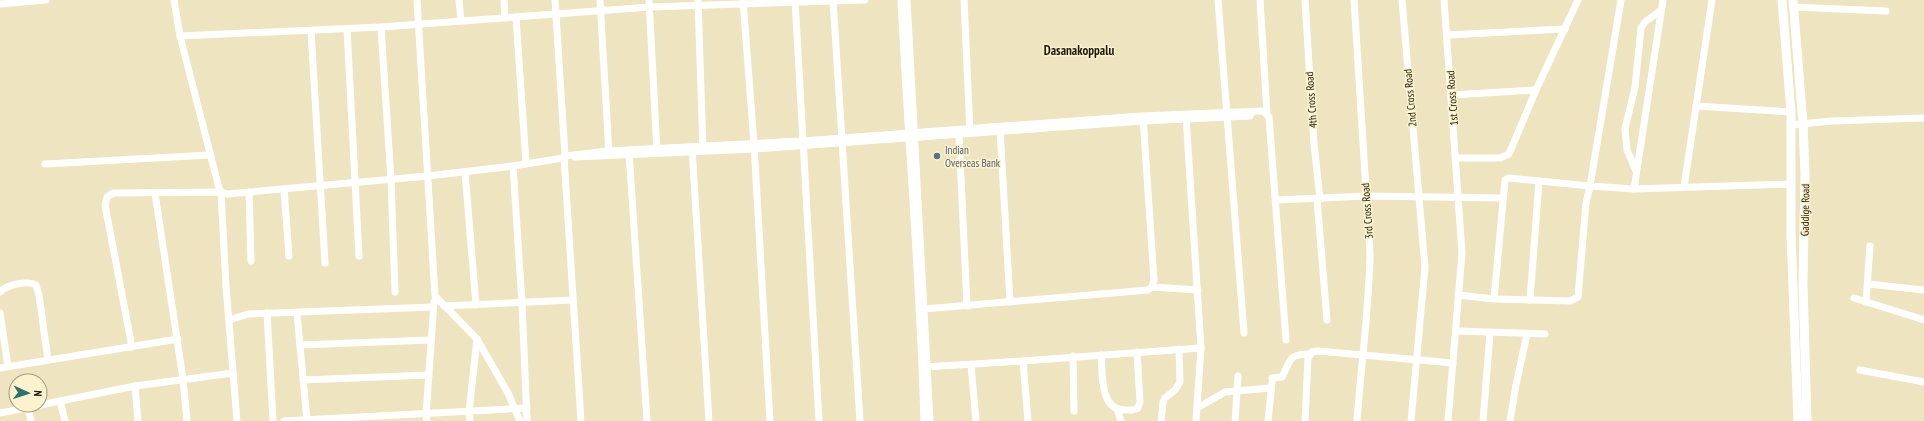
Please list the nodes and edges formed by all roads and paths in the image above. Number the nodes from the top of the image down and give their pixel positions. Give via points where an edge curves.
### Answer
1 (46, 0) edge
2 (174, 0) edge
3 (417, 0) edge
4 (459, 0) edge
5 (504, 0) edge
6 (555, 0) edge
7 (600, 0) edge
8 (865, 0) edge
9 (901, 0) edge
10 (907, 0) edge
11 (964, 0) edge
12 (1218, 0) edge
13 (1260, 0) edge
14 (1305, 0) edge
15 (1354, 0) edge
16 (1402, 0) edge
17 (1444, 0) edge
18 (1578, 0) edge
19 (1621, 0) edge
20 (1663, 0) edge
21 (1712, 0) edge
22 (1782, 0) edge
23 (17, 1) edge
24 (795, 1) edge
25 (833, 1) edge
26 (743, 2) edge
27 (650, 3) edge
28 (698, 3) edge
29 (1793, 3) edge
30 (0, 4) edge
31 (1661, 10) junction
32 (601, 11) junction
33 (1886, 11) dead end
34 (556, 14) junction
35 (516, 17) junction
36 (505, 18) junction
37 (461, 21) junction
38 (418, 24) junction
39 (381, 27) junction
40 (347, 29) junction
41 (1565, 29) junction
42 (311, 31) junction
43 (1447, 35) junction
44 (180, 36) junction
45 (1536, 90) junction
46 (1452, 95) junction
47 (1696, 106) junction
48 (1791, 112) junction
49 (1266, 113) junction
50 (1226, 115) junction
51 (1186, 117) junction
52 (1924, 118) edge
53 (1143, 119) junction
54 (1803, 124) junction
55 (1790, 125) junction
56 (1000, 130) junction
57 (970, 132) junction
58 (958, 135) junction
59 (911, 137) junction
60 (843, 141) junction
61 (802, 144) junction
62 (754, 147) junction
63 (692, 149) junction
64 (702, 149) junction
65 (657, 151) junction
66 (629, 153) junction
67 (609, 154) junction
68 (210, 155) junction
69 (567, 156) junction
70 (1456, 158) junction
71 (526, 163) junction
72 (45, 164) dead end
73 (513, 166) junction
74 (1636, 171) junction
75 (464, 172) junction
76 (428, 176) junction
77 (391, 180) junction
78 (1539, 181) junction
79 (354, 183) junction
80 (1790, 184) junction
81 (320, 186) junction
82 (1590, 186) junction
83 (1684, 187) junction
84 (284, 189) junction
85 (1634, 189) junction
86 (221, 192) junction
87 (249, 192) junction
88 (155, 193) junction
89 (1366, 196) junction
90 (1419, 196) junction
91 (1458, 196) junction
92 (1275, 197) junction
93 (1502, 198) junction
94 (1318, 199) junction
95 (1870, 246) dead end
96 (289, 256) dead end
97 (358, 256) dead end
98 (251, 261) dead end
99 (325, 263) dead end
100 (1868, 284) junction
101 (1152, 288) junction
102 (1198, 290) junction
103 (1924, 290) edge
104 (0, 292) edge
105 (395, 292) dead end
106 (1458, 295) junction
107 (435, 296) junction
108 (1854, 298) dead end
109 (1494, 299) junction
110 (573, 300) junction
111 (1530, 300) junction
112 (522, 302) junction
113 (1010, 302) junction
114 (1866, 302) junction
115 (476, 305) junction
116 (433, 306) junction
117 (444, 306) junction
118 (967, 306) junction
119 (924, 309) junction
120 (0, 313) edge
121 (267, 313) junction
122 (298, 313) junction
123 (229, 320) junction
124 (1327, 320) dead end
125 (1924, 320) edge
126 (1456, 331) junction
127 (1244, 333) dead end
128 (1490, 333) junction
129 (1527, 334) junction
130 (1545, 334) dead end
131 (178, 339) junction
132 (477, 339) junction
133 (431, 340) junction
134 (1286, 340) dead end
135 (300, 345) junction
136 (132, 347) junction
137 (1201, 348) junction
138 (1179, 349) junction
139 (1137, 352) junction
140 (1310, 354) junction
141 (1101, 355) junction
142 (1362, 355) junction
143 (1073, 356) junction
144 (1416, 359) junction
145 (48, 360) junction
146 (1022, 361) junction
147 (1453, 363) junction
148 (971, 365) junction
149 (8, 366) junction
150 (925, 367) junction
151 (0, 368) edge
152 (1860, 370) dead end
153 (233, 373) junction
154 (428, 375) junction
155 (1238, 376) dead end
156 (184, 379) junction
157 (303, 380) junction
158 (1924, 382) edge
159 (135, 386) junction
160 (1271, 388) junction
161 (1238, 391) junction
162 (60, 401) junction
163 (48, 404) edge
164 (527, 408) junction
165 (1197, 408) junction
166 (1117, 409) junction
167 (516, 410) junction
168 (1074, 411) dead end
169 (469, 412) junction
170 (427, 418) edge
171 (65, 421) edge
172 (138, 421) edge
173 (187, 421) edge
174 (237, 421) edge
175 (273, 421) edge
176 (284, 421) edge
177 (307, 421) edge
178 (470, 421) edge
179 (520, 421) edge
180 (527, 421) edge
181 (581, 421) edge
182 (647, 421) edge
183 (708, 421) edge
184 (770, 421) edge
185 (819, 421) edge
186 (860, 421) edge
187 (924, 421) edge
188 (930, 421) edge
189 (976, 421) edge
190 (1028, 421) edge
191 (1120, 421) edge
192 (1161, 421) edge
193 (1196, 421) edge
194 (1235, 421) edge
195 (1268, 421) edge
196 (1305, 421) edge
197 (1357, 421) edge
198 (1411, 421) edge
199 (1448, 421) edge
200 (1483, 421) edge
201 (1510, 421) edge
202 (1798, 421) edge
203 (1807, 421) edge

1 - 23 street
2 - 44 street
3 - 38 street
4 - 37 street
5 - 36 street
6 - 34 street
7 - 32 street
8 - 25 street
9 - 59 street
10 - 59 street
11 - 57 street
12 - 50 street
13 - 49 street
14 - 94 street, 4th Cross Road
15 - 89 street, 3rd Cross Road
16 - 90 street, 2nd Cross Road
17 - 43 street, 1st Cross Road
18 - 41 street
19 - 82 street
20 - 31 street
21 - 47 street
22 - 48 main road, Gaddige Road
23 - 30 street
24 - 25 street
24 - 26 street
24 - 61 street
25 - 60 street
26 - 28 street
26 - 62 street
27 - 28 street
27 - 32 street
27 - 65 street
28 - 64 street
29 - 33 street
29 - 54 main road, Gaddige Road
31 - 74 street
31 - 74 street via 1641,28 1635,87 1625,129 1627,150
32 - 34 street
32 - 67 street
34 - 35 street
34 - 69 street
35 - 36 street
35 - 71 street
36 - 37 street
37 - 38 street
38 - 39 street
38 - 76 street
39 - 40 street
39 - 77 street
40 - 42 street
40 - 79 street
41 - 43 street
41 - 45 street
42 - 44 street
42 - 81 street
43 - 46 street, 1st Cross Road
44 - 68 street
45 - 46 street
45 - 70 street via 1509,154 1500,158
46 - 70 street, 1st Cross Road
47 - 48 street
47 - 83 street
48 - 55 main road, Gaddige Road
49 - 50 street via 1263,111
49 - 92 street via 1269,119
50 - 51 street
50 - 127 street
51 - 53 street
51 - 102 street
52 - 54 street
53 - 56 street
53 - 101 street via 1154,280
54 - 55 street
54 - 203 main road, Gaddige Road via 1803,285
55 - 80 main road, Gaddige Road
56 - 57 street
56 - 113 street
57 - 58 street
57 - 59 street
58 - 59 street
58 - 118 street
59 - 60 street
59 - 119 street
59 - 150 street
60 - 61 street
60 - 186 street
61 - 62 street
61 - 185 street
62 - 64 street
62 - 184 street
63 - 64 street
63 - 65 street
63 - 183 street
65 - 66 street
66 - 67 street
66 - 182 street
67 - 69 street
68 - 72 street
68 - 86 street
69 - 71 street
69 - 110 street
70 - 91 street, 1st Cross Road
71 - 73 street
73 - 75 street
73 - 112 street
74 - 85 street
75 - 76 street
75 - 115 street
76 - 77 street
76 - 107 street
77 - 79 street
77 - 105 street
78 - 82 street
78 - 93 street via 1507,178
78 - 111 street
79 - 81 street
79 - 97 street
80 - 83 street
80 - 202 main road, Gaddige Road
81 - 84 street
81 - 99 street
82 - 85 street
82 - 111 street via 1586,203 1578,297 1570,301
83 - 85 street
84 - 87 street
84 - 96 street
86 - 87 street
86 - 88 street
86 - 123 street
87 - 98 street
88 - 131 street
88 - 136 street via 113,194 107,197 105,205
89 - 90 street
89 - 94 street
89 - 142 street, 3rd Cross Road via 1370,289
90 - 91 street
90 - 144 street, 2nd Cross Road via 1425,267
91 - 93 street
91 - 106 street, 1st Cross Road via 1462,253
92 - 94 street via 1278,200
92 - 134 street
93 - 109 street
94 - 124 street, 4th Cross Road
95 - 100 street
100 - 103 street
100 - 114 street
101 - 102 street
101 - 113 street
102 - 137 street
104 - 145 street via 8,287 30,283 36,285
106 - 109 street
106 - 126 street, 1st Cross Road
107 - 116 street
107 - 117 street
108 - 114 street
109 - 111 street
110 - 112 street
110 - 181 street
112 - 115 street
112 - 164 street
113 - 118 street
114 - 125 street
115 - 117 street
116 - 122 street
116 - 133 street
117 - 132 street
118 - 119 street
119 - 150 street
120 - 149 street
121 - 122 street
121 - 123 street via 248,314
121 - 175 street
122 - 135 street
123 - 153 street
126 - 128 street
126 - 147 street, 1st Cross Road
128 - 129 street
128 - 200 street
129 - 130 street
129 - 201 street
131 - 136 street
131 - 156 street
132 - 167 street
132 - 169 street
133 - 135 street
133 - 154 street
135 - 157 street
136 - 145 street
137 - 138 street
137 - 165 street
138 - 139 street
138 - 192 street via 1180,382 1163,402
139 - 141 street
139 - 166 street via 1140,405 1136,410
140 - 142 street via 1318,351
140 - 160 street via 1297,354 1292,358 1282,377 1272,376
140 - 196 street
141 - 143 street
141 - 166 street via 1105,395 1109,403
142 - 144 street
142 - 197 street, 3rd Cross Road
143 - 146 street
143 - 168 street
144 - 147 street
144 - 198 street, 2nd Cross Road
145 - 149 street
146 - 148 street
146 - 190 street
147 - 199 street, 1st Cross Road
148 - 150 street
148 - 189 street
149 - 151 street
150 - 187 street
150 - 188 street
152 - 158 street
153 - 156 street
153 - 174 street
154 - 157 street
154 - 170 street
155 - 161 street
156 - 159 street
156 - 173 street
157 - 177 street
159 - 162 street
159 - 172 street
160 - 161 street
160 - 195 street
161 - 165 street via 1226,392
161 - 194 street
162 - 163 street
162 - 171 street
164 - 167 street
164 - 180 street
165 - 193 street
166 - 191 street
167 - 169 street
167 - 179 street
169 - 170 street
169 - 178 street
170 - 177 street
176 - 177 street

